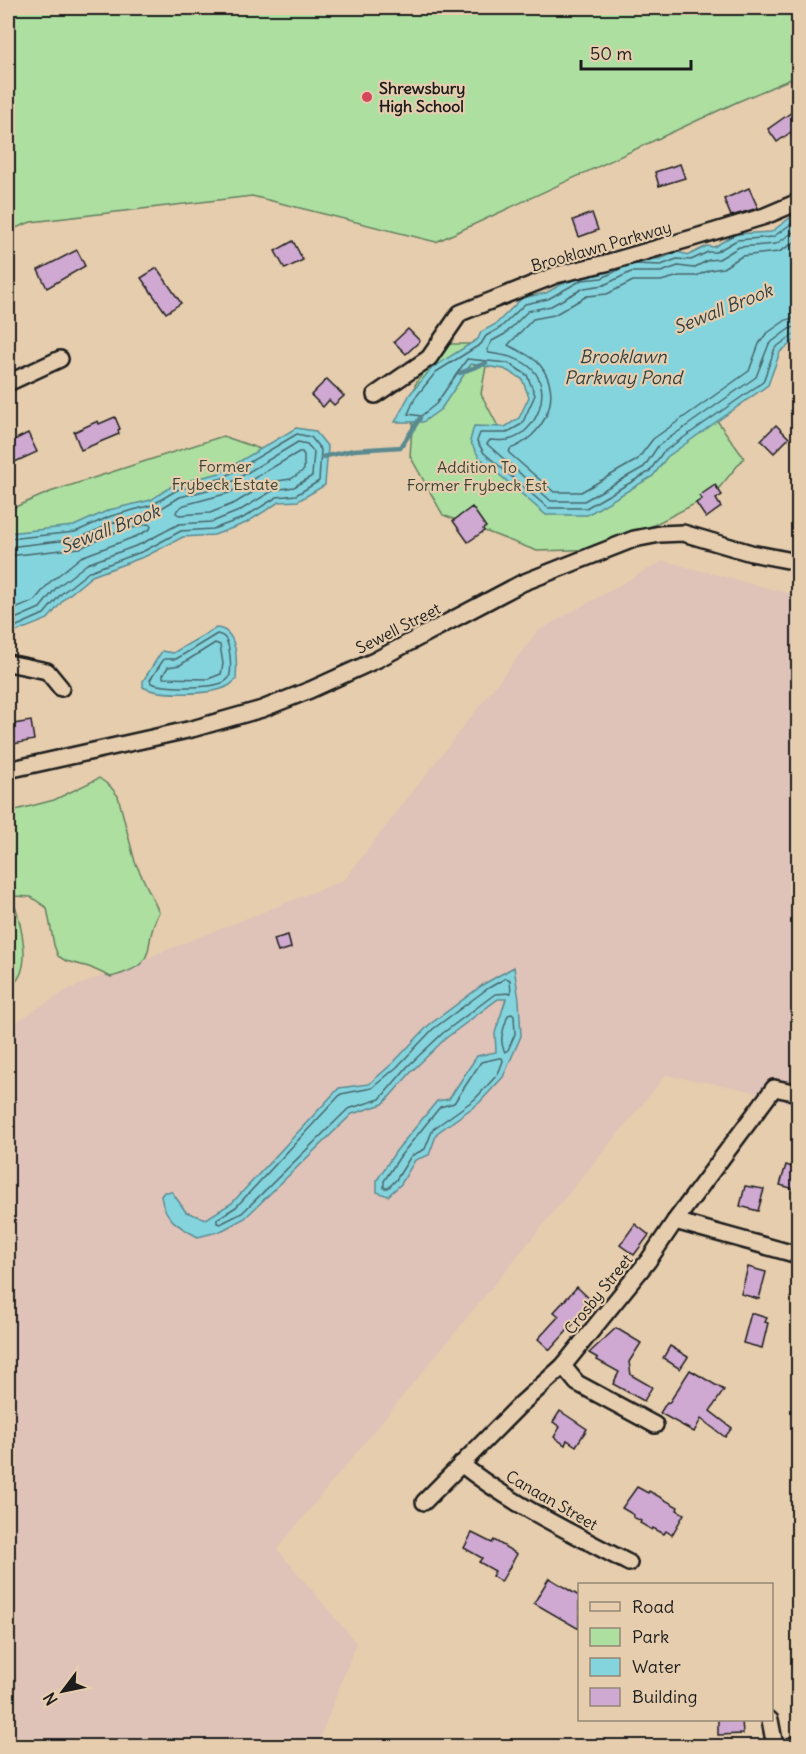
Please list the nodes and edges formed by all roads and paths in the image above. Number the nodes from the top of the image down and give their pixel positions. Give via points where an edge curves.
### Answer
1 (798, 202) edge
2 (60, 359) dead end
3 (8, 383) edge
4 (375, 395) dead end
5 (798, 562) edge
6 (8, 663) edge
7 (62, 688) dead end
8 (8, 770) edge
9 (798, 1093) edge
10 (675, 1221) junction
11 (798, 1255) edge
12 (563, 1366) junction
13 (655, 1425) dead end
14 (461, 1464) junction
15 (424, 1502) dead end
16 (629, 1563) dead end
17 (770, 1721) edge
18 (798, 1744) edge
19 (775, 1746) edge
20 (791, 1746) edge

1 - 4 street, Brooklawn Parkway via 696,237 556,275 460,313 429,358
2 - 3 street
5 - 8 street, Sewell Street via 683,533 634,539 522,583 376,660 262,709 192,729
6 - 7 street via 47,671
9 - 10 street, Crosby Street via 774,1088
10 - 11 street
10 - 12 street, Crosby Street via 648,1261
12 - 13 street via 577,1383
12 - 14 street, Crosby Street
14 - 15 street, Crosby Street
14 - 16 street, Canaan Street via 558,1526
17 - 19 street
18 - 20 street

